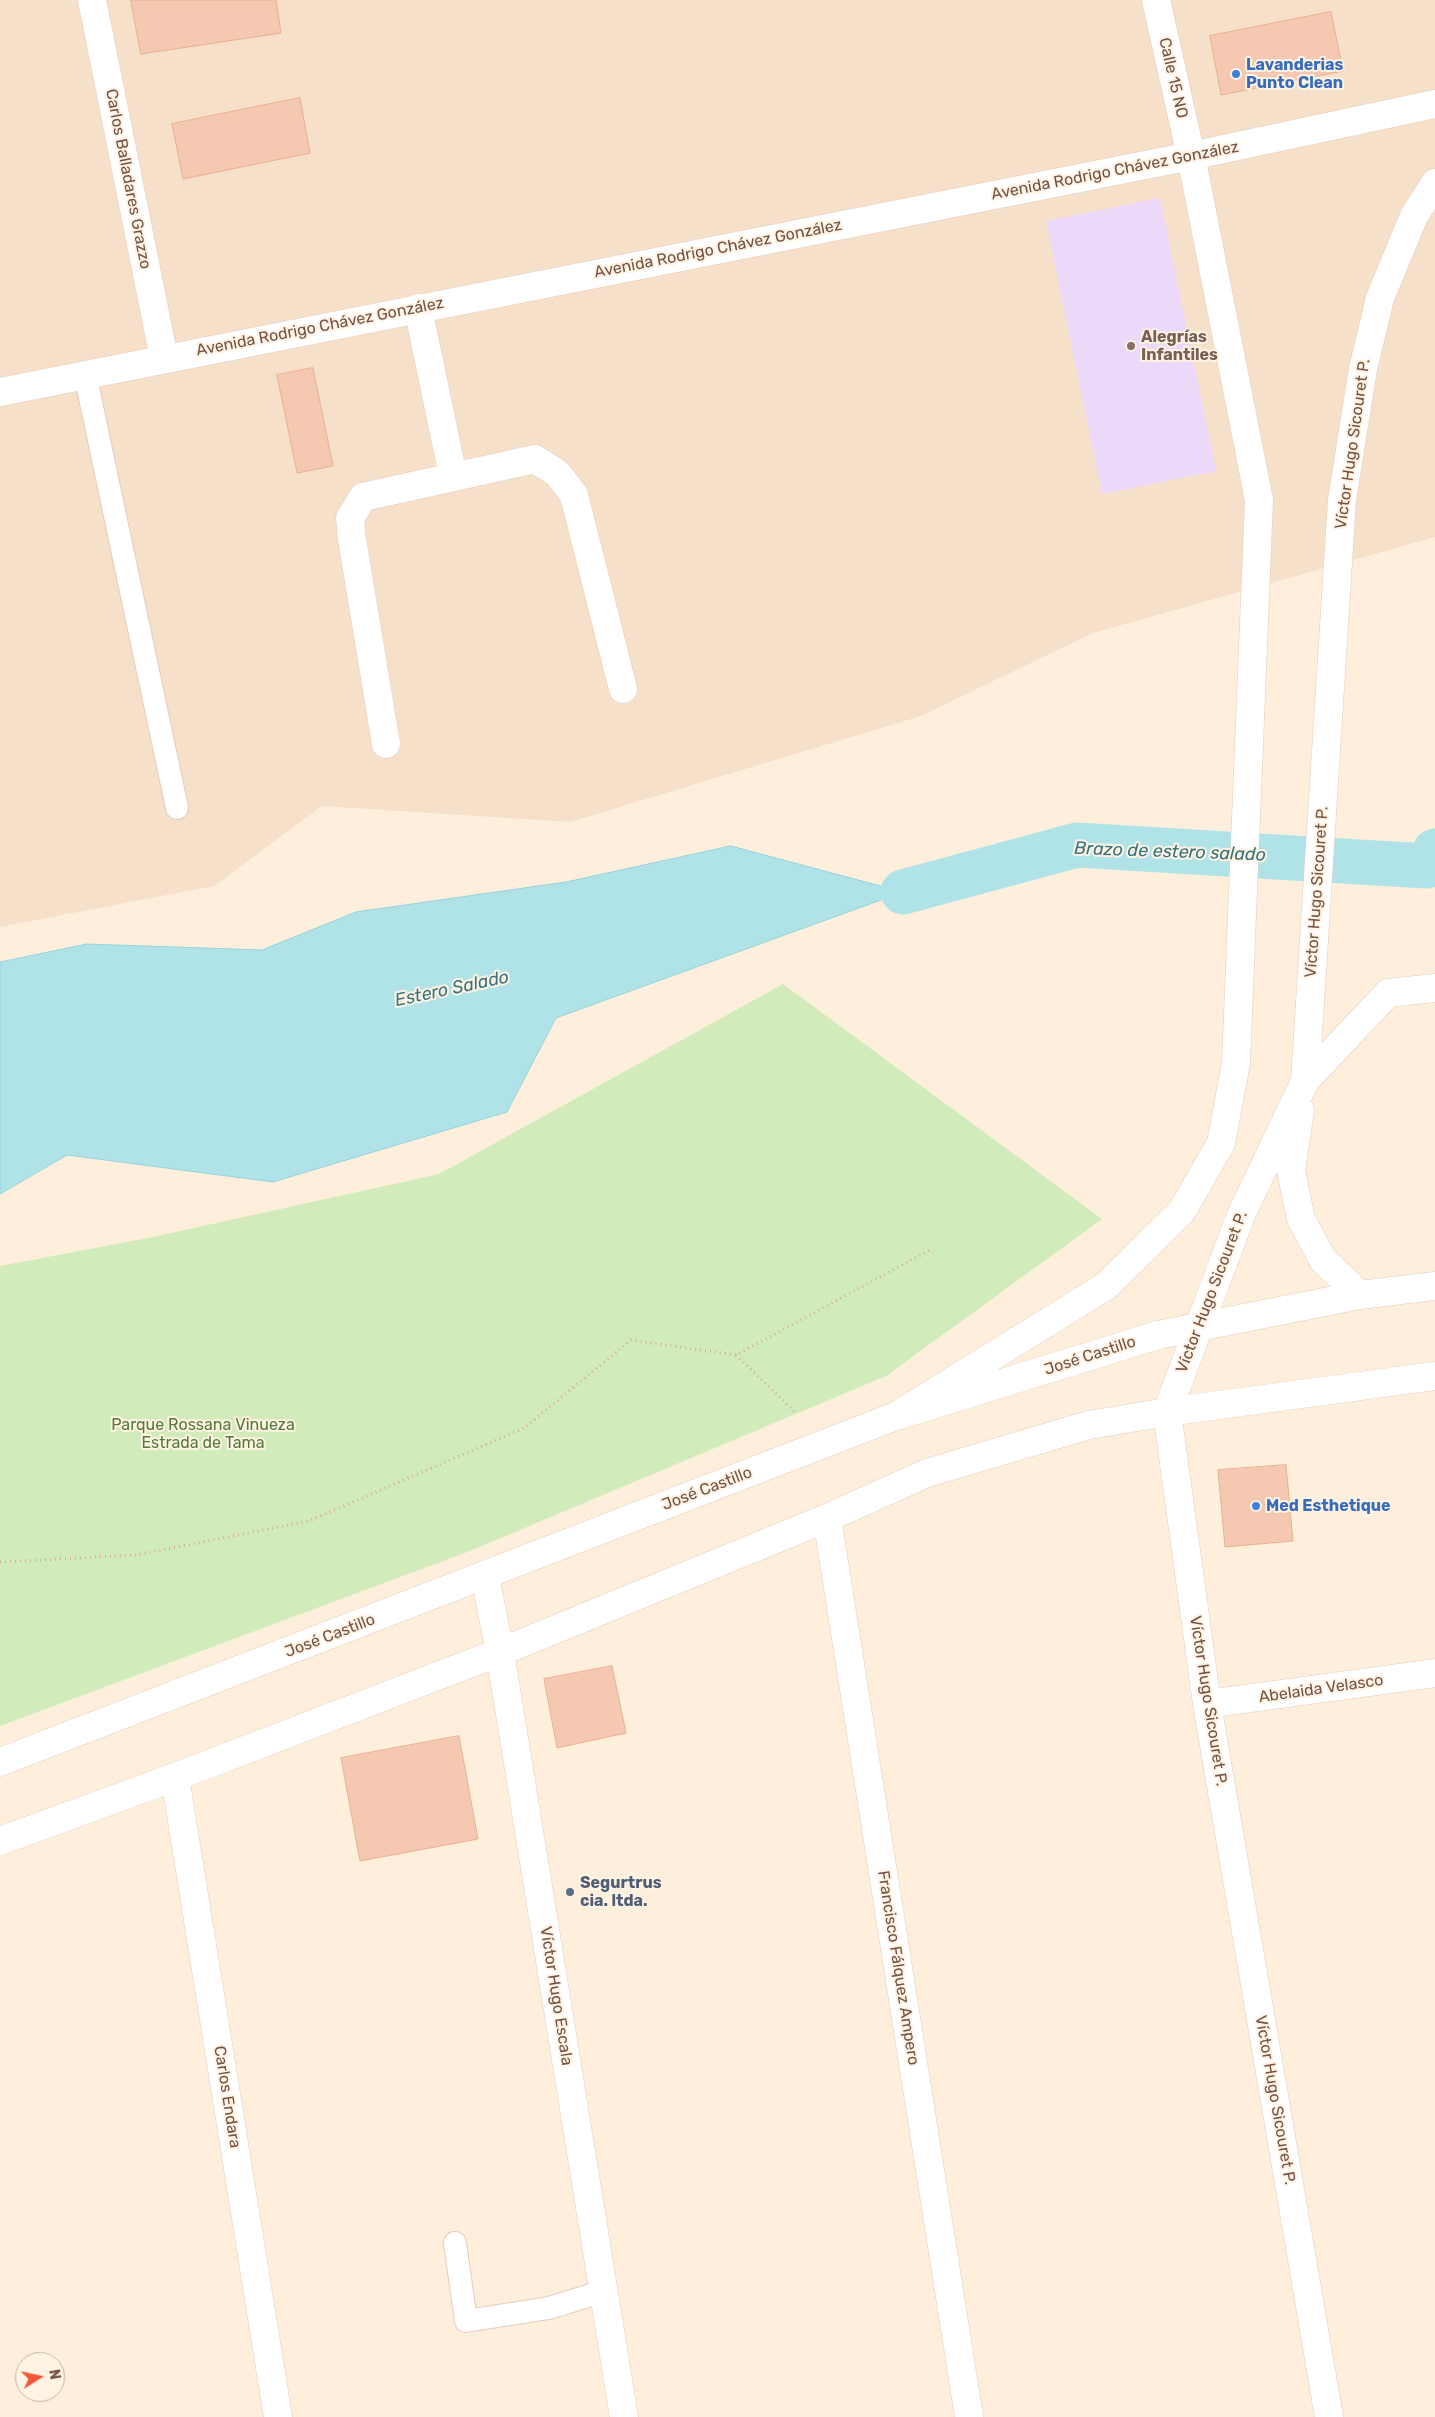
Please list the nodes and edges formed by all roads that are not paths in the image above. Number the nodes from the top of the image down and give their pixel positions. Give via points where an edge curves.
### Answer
1 (92, 0) edge
2 (1156, 0) edge
3 (1435, 104) edge
4 (1191, 156) junction
5 (1435, 183) edge
6 (418, 308) junction
7 (164, 358) junction
8 (85, 374) junction
9 (0, 392) edge
10 (453, 476) junction
11 (622, 689) dead end
12 (386, 744) dead end
13 (177, 808) dead end
14 (1435, 988) edge
15 (1305, 1081) junction
16 (1435, 1286) edge
17 (1360, 1295) junction
18 (1198, 1328) junction
19 (1435, 1376) edge
20 (1167, 1412) junction
21 (896, 1416) junction
22 (827, 1518) junction
23 (485, 1576) junction
24 (500, 1652) junction
25 (1435, 1673) edge
26 (1207, 1704) junction
27 (0, 1762) edge
28 (176, 1777) junction
29 (0, 1841) edge
30 (455, 2243) dead end
31 (604, 2292) junction
32 (278, 2417) edge
33 (624, 2417) edge
34 (969, 2417) edge
35 (1329, 2417) edge

1 - 7 street, Carlos Balladares Grazzo
2 - 4 street, Calle 15 NO
3 - 4 street, Avenida Rodrigo Chávez González
4 - 6 street, Avenida Rodrigo Chávez González
4 - 21 street via 1259,500 1236,1063 1221,1143 1182,1211 1106,1286
5 - 15 street, Víctor Hugo Sicouret P. via 1414,216 1380,298 1363,369 1342,500
6 - 7 street, Avenida Rodrigo Chávez González
6 - 10 street
7 - 8 street, Avenida Rodrigo Chávez González
8 - 9 street, Avenida Rodrigo Chávez González
8 - 13 lane
10 - 11 street via 535,459 558,474 574,495
10 - 12 street via 363,497 350,518
14 - 15 street via 1388,993
15 - 17 street via 1291,1171 1301,1219 1323,1260
15 - 18 street, Víctor Hugo Sicouret P. via 1241,1215
16 - 17 street, José Castillo
17 - 18 street, José Castillo
18 - 20 street, Víctor Hugo Sicouret P.
18 - 21 street, José Castillo via 1158,1335
19 - 20 street
20 - 22 street via 1089,1425 927,1473
20 - 26 street, Víctor Hugo Sicouret P.
21 - 23 street, José Castillo
22 - 24 street
22 - 34 street, Francisco Fálquez Ampero
23 - 24 street, Víctor Hugo Escala
23 - 27 street, José Castillo
24 - 28 street
24 - 31 street, Víctor Hugo Escala
25 - 26 street, Abelaida Velasco
26 - 35 street, Víctor Hugo Sicouret P.
28 - 29 street
28 - 32 street, Carlos Endara
30 - 31 lane via 466,2321 549,2308
31 - 33 street, Víctor Hugo Escala

